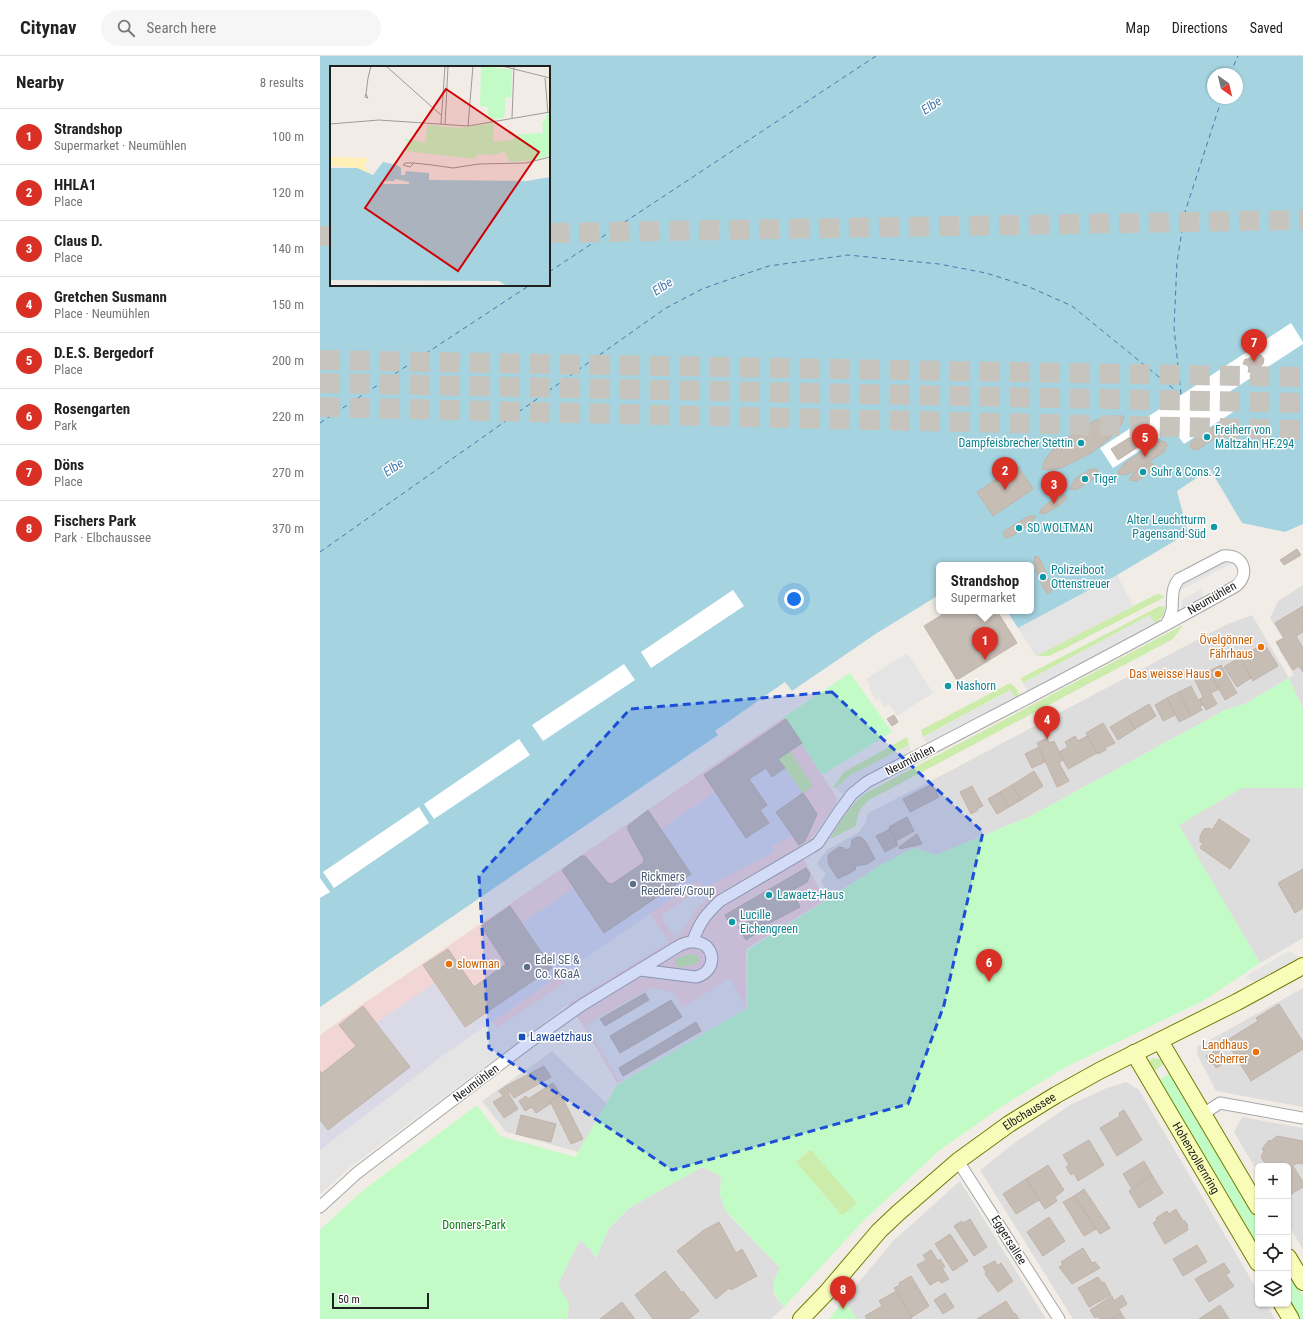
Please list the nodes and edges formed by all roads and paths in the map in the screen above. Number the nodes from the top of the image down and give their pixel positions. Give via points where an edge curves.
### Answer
1 (1166, 625) junction
2 (693, 941) junction
3 (1303, 966) edge
4 (640, 970) junction
5 (1160, 1041) junction
6 (1134, 1053) junction
7 (1202, 1114) junction
8 (1303, 1118) edge
9 (958, 1161) junction
10 (1255, 1202) edge
11 (320, 1207) edge
12 (1255, 1258) edge
13 (1291, 1262) edge
14 (1303, 1282) edge
15 (1284, 1307) edge
16 (801, 1319) edge
17 (1059, 1319) edge
18 (1291, 1319) edge

1 - 1 street, Neumühlen via 1239,584 1244,572 1239,560 1231,555 1223,556 1180,579 1173,590 1172,610
1 - 2 street, Neumühlen via 867,782 852,794 818,843 720,902 701,921
2 - 4 street, Neumühlen via 677,946
2 - 4 street via 708,948 712,957 710,969 701,976
3 - 5 main road, Elbchaussee
4 - 11 street, Neumühlen via 582,1005 528,1043 357,1173
5 - 6 main road, Elbchaussee
5 - 7 main road
6 - 9 main road, Elbchaussee via 1052,1097
6 - 12 main road, Hohenzollernring
7 - 8 street via 1220,1103
7 - 10 main road
9 - 16 main road, Elbchaussee via 893,1217
9 - 17 street, Eggersallee
13 - 14 main road
15 - 18 main road

